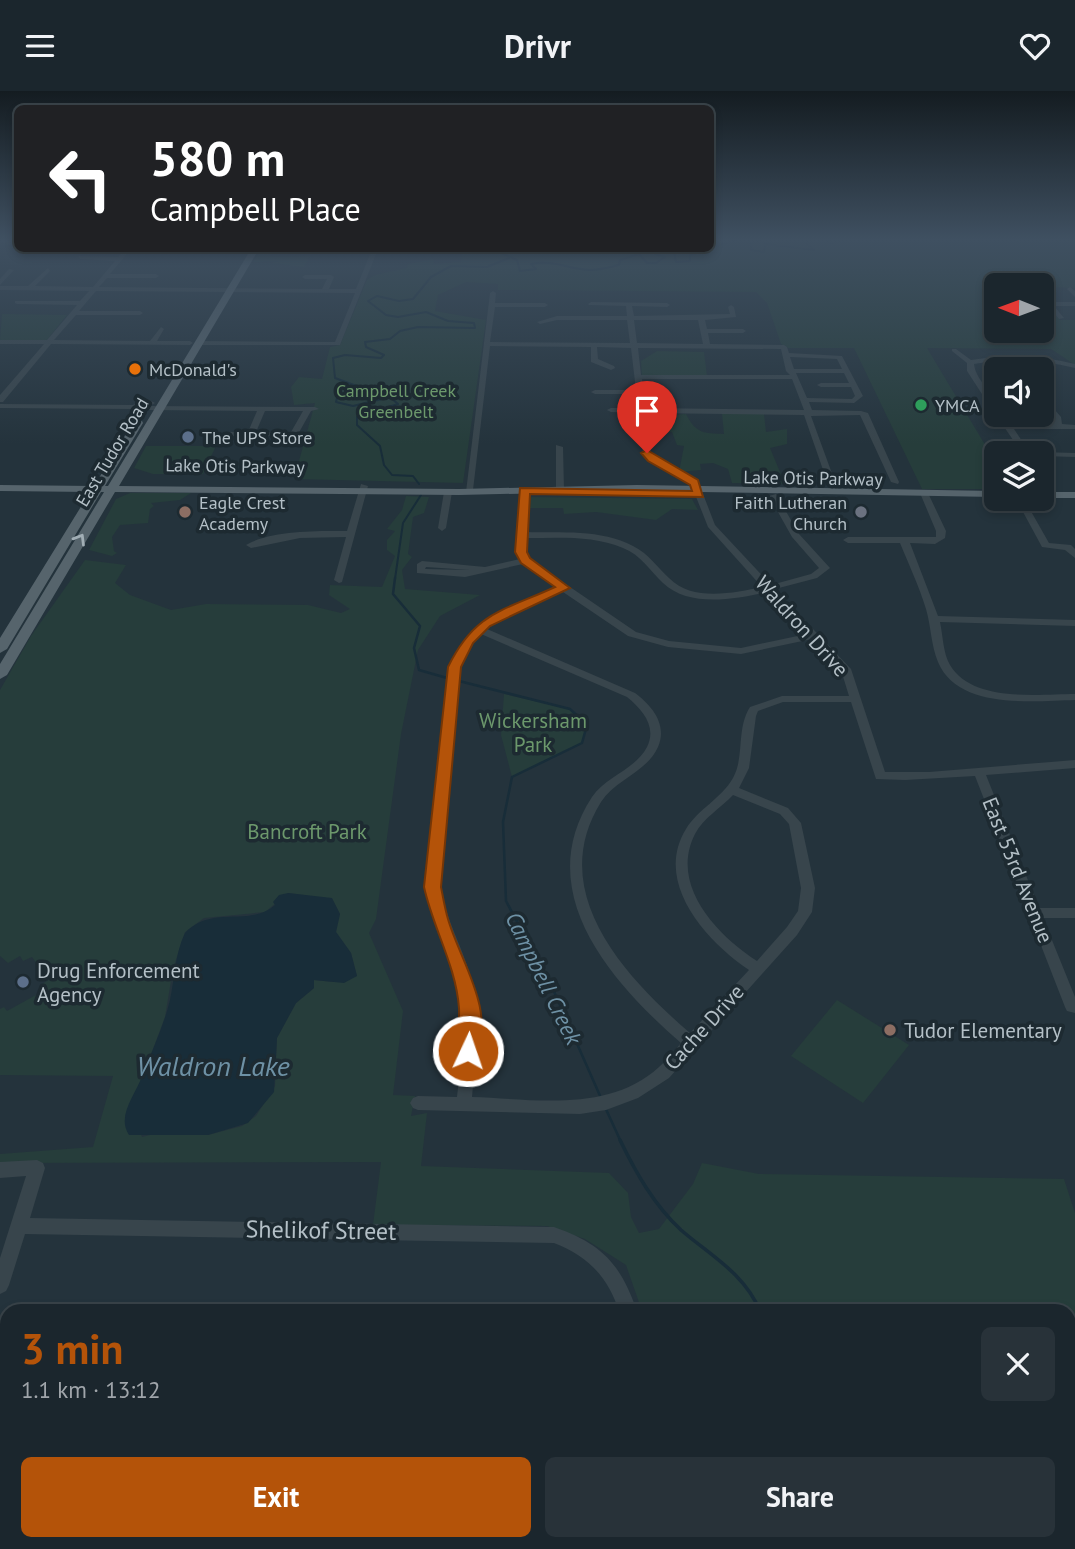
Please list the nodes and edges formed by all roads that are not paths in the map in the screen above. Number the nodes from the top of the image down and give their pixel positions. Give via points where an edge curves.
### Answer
1 (77, 308) edge
2 (216, 308) edge
3 (352, 308) edge
4 (492, 308) edge
5 (629, 308) edge
6 (731, 308) edge
7 (1054, 309) edge
8 (73, 313) junction
9 (140, 313) dead end
10 (631, 318) junction
11 (701, 318) junction
12 (1061, 318) dead end
13 (540, 321) dead end
14 (161, 329) dead end
15 (704, 331) junction
16 (743, 331) dead end
17 (0, 342) edge
18 (49, 342) junction
19 (152, 343) junction
20 (195, 343) junction
21 (488, 344) junction
22 (594, 345) junction
23 (634, 345) junction
24 (707, 345) junction
25 (954, 349) dead end
26 (785, 351) junction
27 (984, 361) edge
28 (1054, 361) edge
29 (970, 362) junction
30 (746, 364) dead end
31 (1075, 366) edge
32 (611, 368) dead end
33 (848, 371) junction
34 (792, 374) junction
35 (637, 377) junction
36 (750, 377) junction
37 (821, 385) dead end
38 (854, 386) junction
39 (0, 387) edge
40 (11, 387) junction
41 (984, 391) edge
42 (595, 392) dead end
43 (638, 392) junction
44 (0, 400) edge
45 (805, 400) junction
46 (0, 406) edge
47 (153, 407) junction
48 (262, 409) junction
49 (611, 410) dead end
50 (640, 411) junction
51 (809, 412) junction
52 (1054, 414) edge
53 (1058, 424) junction
54 (1054, 425) edge
55 (1008, 427) joint
56 (1048, 427) edge
57 (1075, 428) edge
58 (251, 434) junction
59 (229, 435) dead end
60 (1018, 441) edge
61 (559, 447) dead end
62 (120, 450) junction
63 (1054, 454) edge
64 (1075, 454) edge
65 (122, 470) junction
66 (77, 481) junction
67 (0, 482) edge
68 (177, 482) junction
69 (895, 482) dead end
70 (0, 488) edge
71 (363, 488) junction
72 (132, 489) junction
73 (432, 489) junction
74 (469, 490) junction
75 (524, 490) junction
76 (560, 490) junction
77 (834, 490) junction
78 (102, 491) junction
79 (448, 492) junction
80 (699, 492) junction
81 (920, 493) junction
82 (984, 494) edge
83 (1054, 495) edge
84 (1075, 495) edge
85 (773, 496) junction
86 (1027, 511) edge
87 (442, 528) dead end
88 (351, 534) junction
89 (522, 534) junction
90 (940, 538) joint
91 (848, 540) dead end
92 (904, 541) junction
93 (1045, 544) joint
94 (251, 545) dead end
95 (1075, 555) edge
96 (525, 561) junction
97 (481, 568) junction
98 (339, 580) dead end
99 (768, 587) junction
100 (564, 588) junction
101 (934, 619) junction
102 (1075, 623) edge
103 (478, 629) junction
104 (813, 636) junction
105 (0, 649) edge
106 (0, 675) edge
107 (963, 684) junction
108 (955, 695) dead end
109 (1075, 697) edge
110 (856, 699) junction
111 (1073, 767) edge
112 (979, 772) junction
113 (733, 790) junction
114 (579, 803) dead end
115 (592, 808) junction
116 (1035, 913) junction
117 (1075, 913) edge
118 (757, 968) junction
119 (1074, 1007) edge
120 (690, 1042) junction
121 (418, 1103) dead end
122 (464, 1104) junction
123 (0, 1170) edge
124 (21, 1226) junction
125 (0, 1285) edge
126 (626, 1304) edge

1 - 8 street
2 - 20 main road, East Tudor Road
3 - 20 street via 338,344
4 - 21 street
5 - 10 street
6 - 11 street via 734,316
7 - 12 street
8 - 9 street
8 - 18 street
10 - 11 street
10 - 13 street
10 - 23 street
11 - 15 street
14 - 19 street
15 - 16 street
15 - 24 street
17 - 18 street
18 - 19 street
18 - 40 street
19 - 20 street
20 - 47 main road, East Tudor Road
21 - 22 street
21 - 74 street
22 - 23 street
22 - 32 street via 594,360
23 - 24 street
23 - 35 street
24 - 26 street
25 - 29 street
26 - 33 street via 836,355
26 - 34 street
27 - 29 street
28 - 31 street
29 - 41 street
30 - 36 street
33 - 34 street
33 - 38 street
34 - 36 street
34 - 45 street
35 - 36 street
35 - 43 street
37 - 38 street
38 - 45 street via 859,395 854,401
39 - 40 street
40 - 44 street
42 - 43 street
43 - 50 street
45 - 51 street
46 - 47 street
47 - 48 street
47 - 62 main road, East Tudor Road
47 - 65 main road, East Tudor Road
48 - 58 street
48 - 58 street via 311,409 295,434
49 - 50 street
50 - 51 street
50 - 80 street via 647,453 695,483
51 - 69 street via 865,415
51 - 77 street
52 - 53 street
53 - 54 street
53 - 57 street
55 - 56 street
55 - 60 street
58 - 59 street
61 - 76 street
62 - 66 main road via 97,475
62 - 78 main road, East Tudor Road
63 - 64 street
65 - 68 main road via 132,477
65 - 78 main road, East Tudor Road
66 - 67 main road, Lake Otis Parkway
66 - 78 main road, Lake Otis Parkway
68 - 71 main road, Lake Otis Parkway
68 - 78 main road, Lake Otis Parkway
70 - 78 main road
71 - 72 main road, Lake Otis Parkway
71 - 73 main road, Lake Otis Parkway
71 - 88 street
72 - 78 main road, Lake Otis Parkway
72 - 78 main road
73 - 74 main road, Lake Otis Parkway
73 - 79 main road, Lake Otis Parkway
74 - 75 main road, Lake Otis Parkway
74 - 79 main road, Lake Otis Parkway
75 - 76 main road, Lake Otis Parkway
75 - 89 street
76 - 80 main road, Lake Otis Parkway
77 - 80 main road, Lake Otis Parkway
77 - 81 main road, Lake Otis Parkway
78 - 105 main road, East Tudor Road
106 -> 78 main road, East Tudor Road
79 - 87 street
80 - 85 main road, Lake Otis Parkway
80 - 99 street, Waldron Drive via 712,525
81 - 82 main road, Lake Otis Parkway
81 - 85 main road, Lake Otis Parkway
81 - 90 street via 941,531
83 - 84 main road
85 - 99 street via 795,535 825,568 814,576
86 - 93 street
88 - 94 street via 293,534
88 - 98 street
89 - 96 street
89 - 99 street via 583,536 627,546 680,591 728,596
90 - 92 street
91 - 92 street
92 - 101 street
93 - 95 street via 1068,547
96 - 97 street
96 - 100 street
97 - 97 street via 422,564 420,571 465,574
99 - 104 street, Waldron Drive
100 - 103 street
100 - 104 street via 632,634 668,644 741,651
101 - 102 street
101 - 107 street via 940,656
103 - 115 street via 631,695 650,714 656,731 653,747 609,785
103 - 122 street via 454,667 432,871 434,902 470,1005
104 - 110 street, Waldron Drive via 846,669
107 - 108 street
107 - 109 street via 989,694 1021,698
110 - 112 street, Waldron Drive via 880,776 933,778
110 - 113 street via 782,699 748,709 747,759
111 - 112 street via 1025,765
112 - 116 street, East 53rd Avenue
113 - 118 street via 688,833 682,867 689,894 704,921 736,955
113 - 118 street, Cache Drive via 791,816 808,878 805,912
114 - 115 street
115 - 120 street via 577,851 580,893 590,925 607,959 631,990
116 - 117 street
116 - 119 street, East 53rd Avenue
118 - 120 street, Cache Drive
120 - 122 street, Cache Drive via 664,1073 619,1100 593,1105
121 - 122 street, Cache Drive
123 - 124 street via 37,1168
124 - 125 street
124 - 126 street, Shelikof Street via 554,1235 585,1247 609,1270

